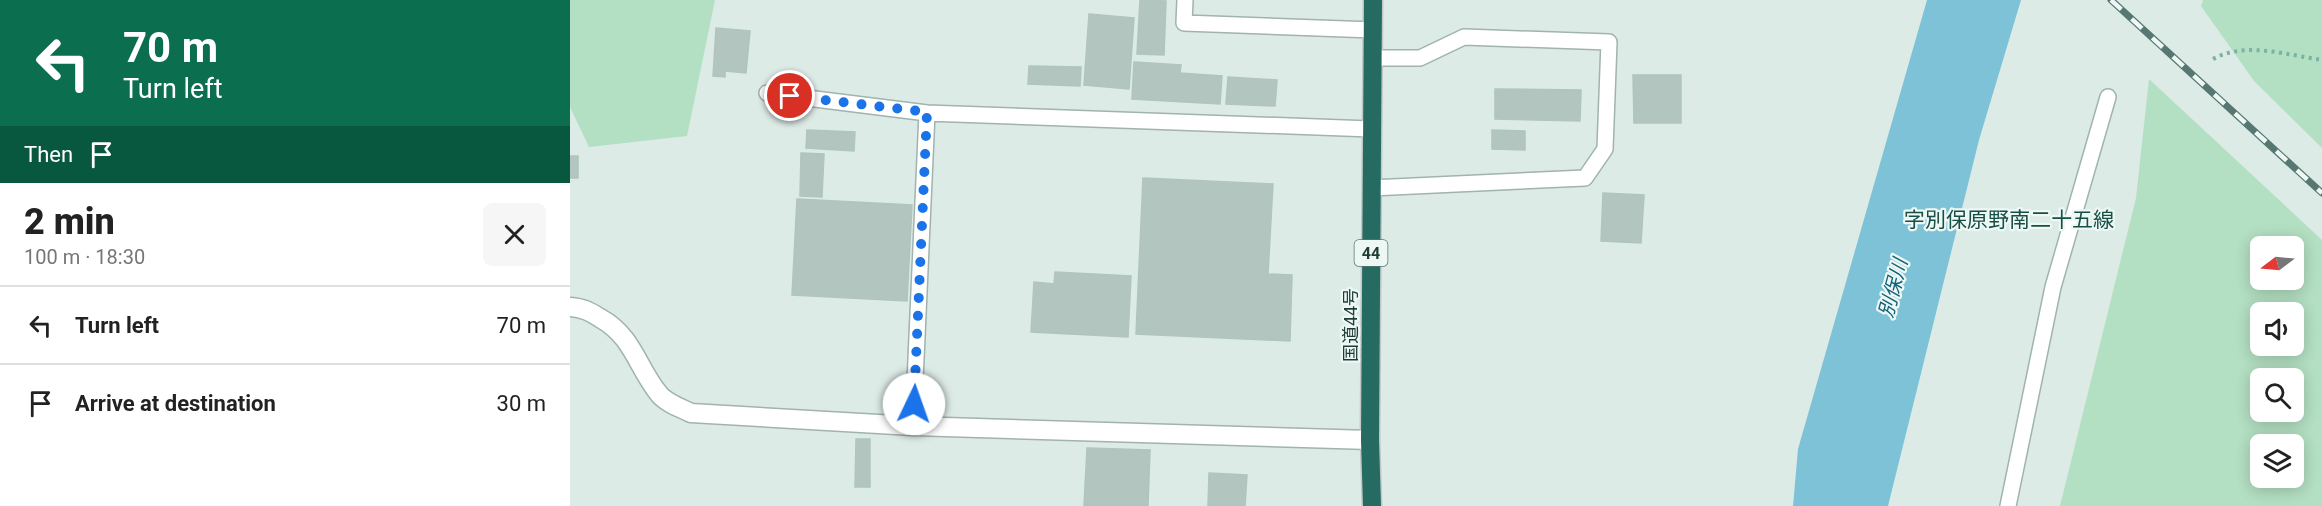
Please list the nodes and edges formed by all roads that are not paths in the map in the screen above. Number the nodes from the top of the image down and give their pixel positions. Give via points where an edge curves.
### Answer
1 (1185, 0) edge
2 (1373, 0) edge
3 (1373, 30) junction
4 (1372, 58) junction
5 (767, 93) dead end
6 (2108, 97) dead end
7 (927, 112) junction
8 (1371, 129) junction
9 (1371, 188) junction
10 (570, 307) edge
11 (913, 426) junction
12 (1370, 440) junction
13 (1372, 506) edge
14 (2008, 506) edge

1 - 3 lane via 1184,23
2 - 3 highway, 国道44号 / 44
3 - 4 highway, 国道44号 / 44
4 - 8 highway, 国道44号 / 44
4 - 9 lane via 1420,58 1464,37 1609,42 1605,149 1585,178
5 - 7 lane
6 - 14 lane via 2053,287
7 - 8 lane
7 - 11 lane
8 - 9 highway, 国道44号 / 44
9 - 12 highway, 国道44号 / 44
10 - 11 street via 583,308 615,326 661,397 691,413
11 - 12 street
12 - 13 highway, 国道44号 / 44

